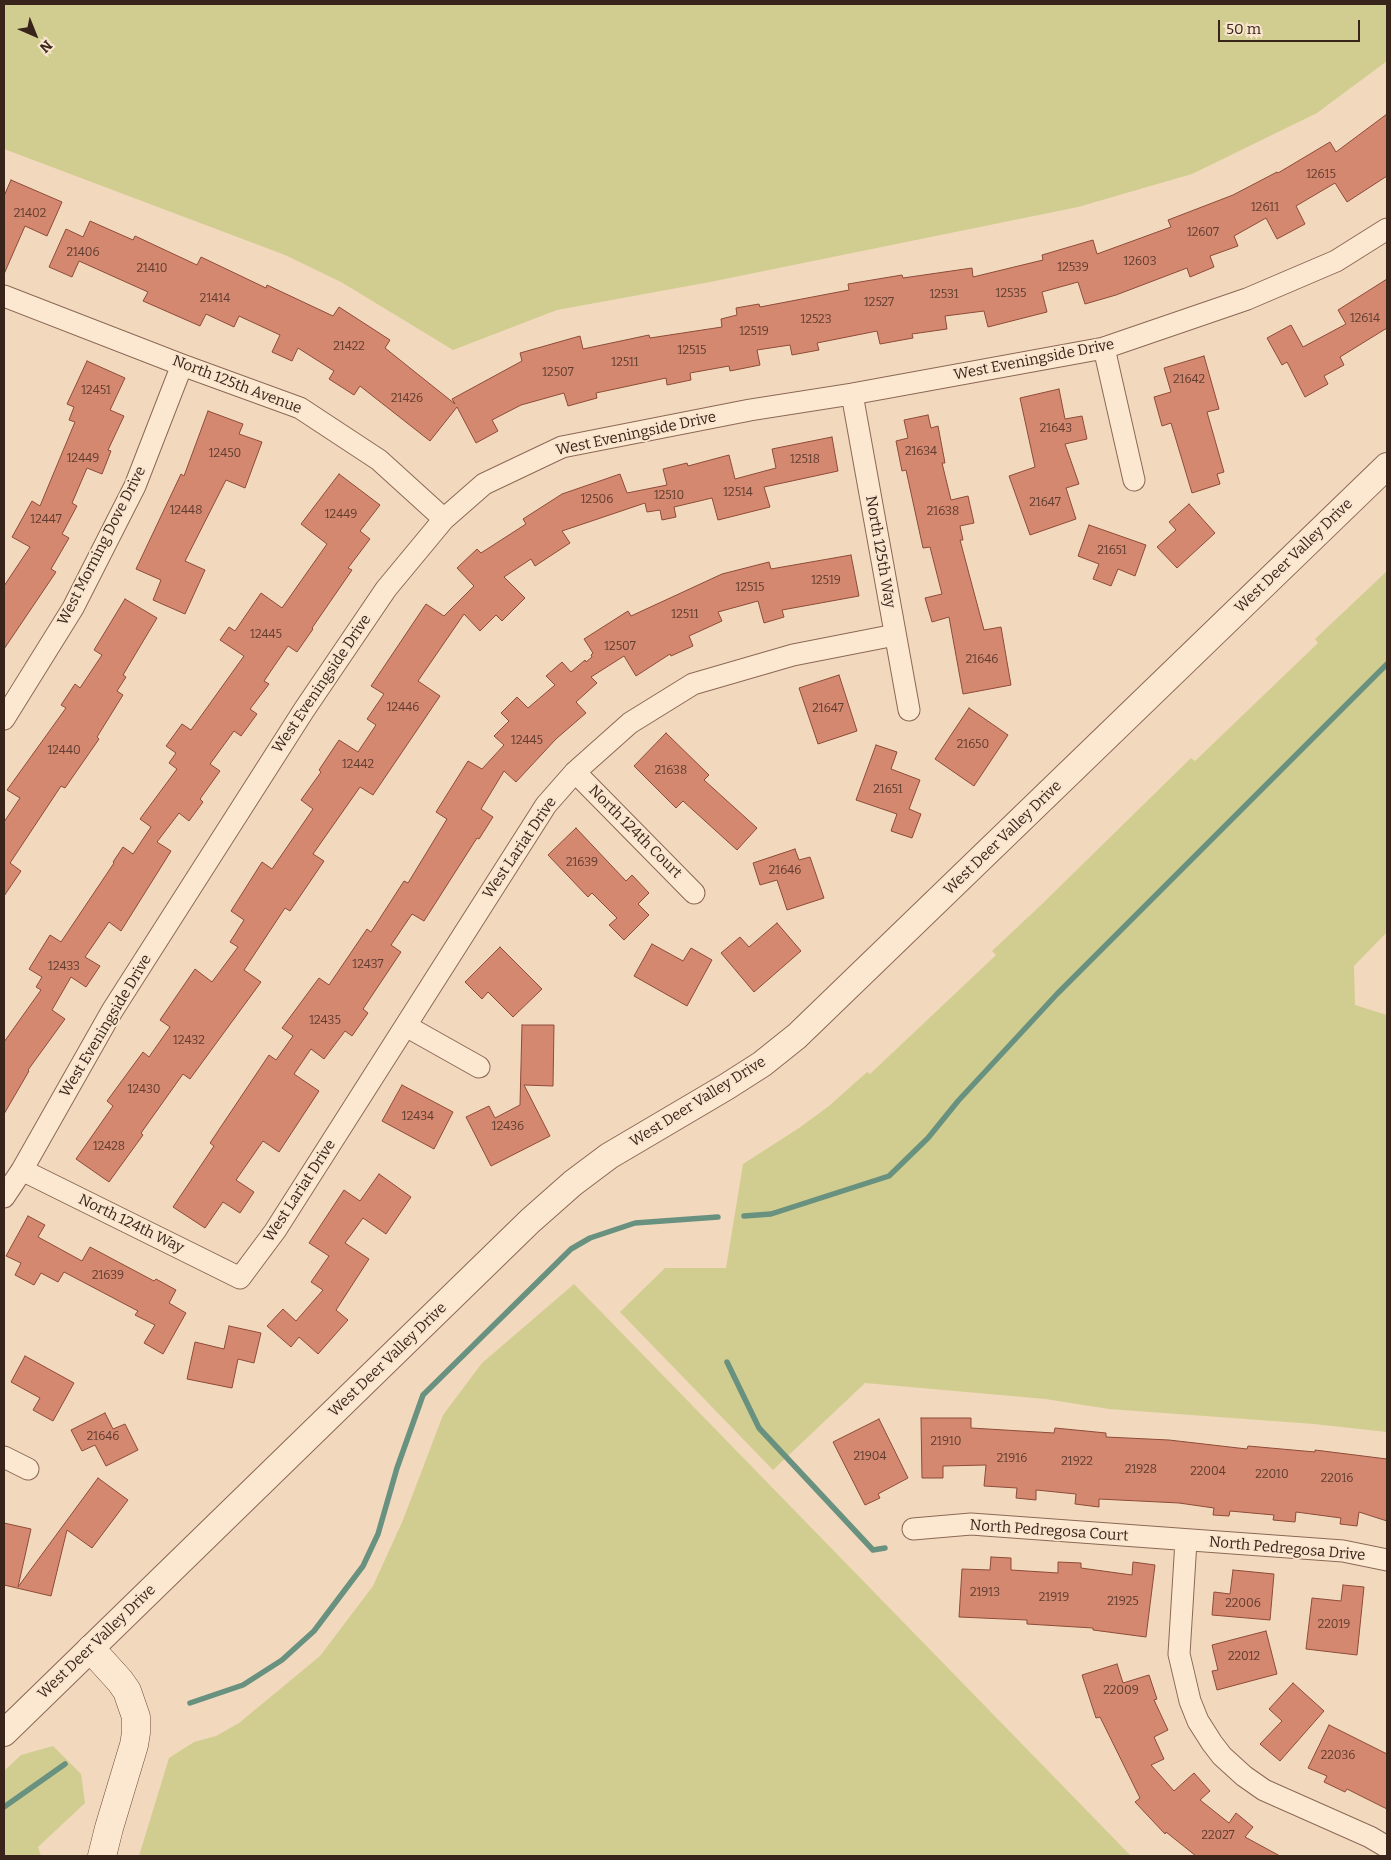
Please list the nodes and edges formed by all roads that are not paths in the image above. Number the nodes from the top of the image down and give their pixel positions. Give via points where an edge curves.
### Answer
1 (1387, 229) edge
2 (4, 296) edge
3 (1104, 348) junction
4 (182, 365) junction
5 (852, 394) junction
6 (1387, 466) edge
7 (1134, 480) dead end
8 (444, 519) junction
9 (895, 635) junction
10 (910, 710) dead end
11 (4, 719) edge
12 (575, 772) junction
13 (694, 893) dead end
14 (406, 1026) junction
15 (479, 1067) dead end
16 (22, 1170) junction
17 (4, 1197) edge
18 (240, 1278) joint
19 (4, 1457) edge
20 (28, 1469) dead end
21 (913, 1529) dead end
22 (1186, 1541) junction
23 (1387, 1560) edge
24 (91, 1649) junction
25 (4, 1733) edge
26 (1387, 1847) edge
27 (102, 1856) edge

1 - 3 street, West Eveningside Drive via 1336,261 1247,298
2 - 4 street, North 125th Avenue
3 - 5 street, West Eveningside Drive
3 - 7 street
4 - 8 street, North 125th Avenue via 300,408 379,460
4 - 11 street, West Morning Dove Drive via 135,486 73,608
5 - 8 street, West Eveningside Drive via 750,410 562,447 484,484
5 - 9 street, North 125th Way
6 - 24 street, West Deer Valley Drive via 804,1030 762,1064 616,1152 566,1189
8 - 16 street, West Eveningside Drive via 386,589 304,710 112,1011
9 - 10 street, North 125th Way
9 - 12 street, West Lariat Drive via 793,655 693,684 630,723
12 - 13 street, North 124th Court
12 - 14 street, West Lariat Drive via 546,805
14 - 15 street
14 - 18 street, West Lariat Drive via 275,1231
16 - 17 street, West Eveningside Drive
16 - 18 street, North 124th Way
19 - 20 street
21 - 22 street, North Pedregosa Court via 971,1524
22 - 23 street, North Pedregosa Drive via 1343,1552
22 - 26 street via 1179,1654 1190,1701 1212,1743 1222,1756 1264,1790
24 - 25 street, West Deer Valley Drive
24 - 27 main road via 127,1691 136,1717 134,1745

